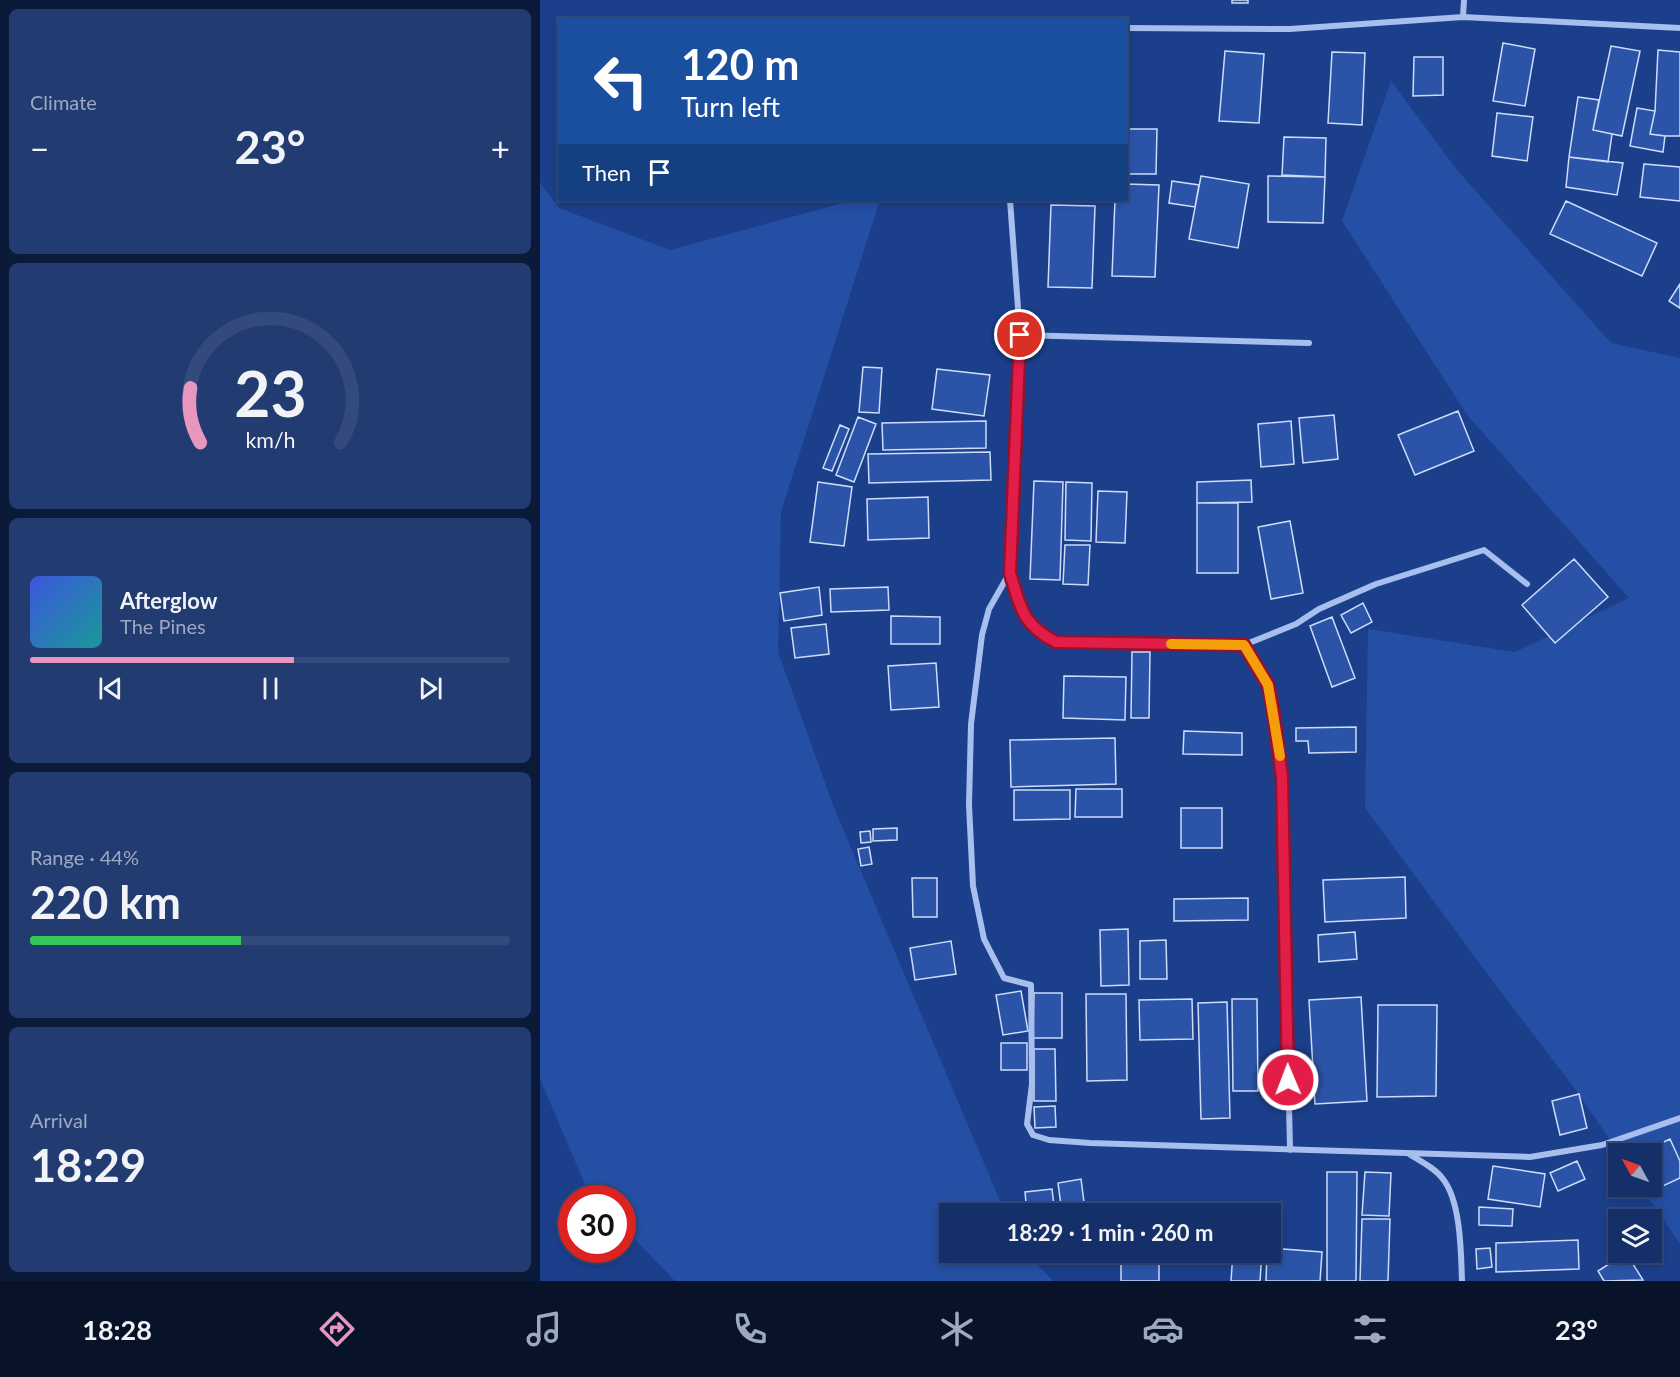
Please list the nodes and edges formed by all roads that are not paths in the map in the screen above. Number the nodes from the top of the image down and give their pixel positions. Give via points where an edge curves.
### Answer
1 (1464, 0) edge
2 (1463, 17) junction
3 (1128, 28) edge
4 (1680, 28) edge
5 (1010, 201) edge
6 (1020, 335) junction
7 (1309, 343) dead end
8 (1010, 573) junction
9 (1527, 584) dead end
10 (1244, 645) junction
11 (1680, 1118) edge
12 (1290, 1150) junction
13 (1408, 1153) junction
14 (1462, 1281) edge

1 - 2 street
2 - 3 street via 1290,29
2 - 4 street
5 - 6 street
6 - 7 street
6 - 8 street
8 - 10 street via 1029,622 1040,634 1056,642
8 - 12 street via 988,609 982,634 971,724 969,806 973,886 984,939 1004,978 1031,985 1032,1084 1027,1124 1033,1135 1049,1140
9 - 10 street via 1484,550 1367,588
10 - 12 street via 1268,685 1282,777
11 - 13 street via 1602,1145 1530,1157
12 - 13 street
13 - 14 street via 1443,1178 1450,1192 1460,1233

